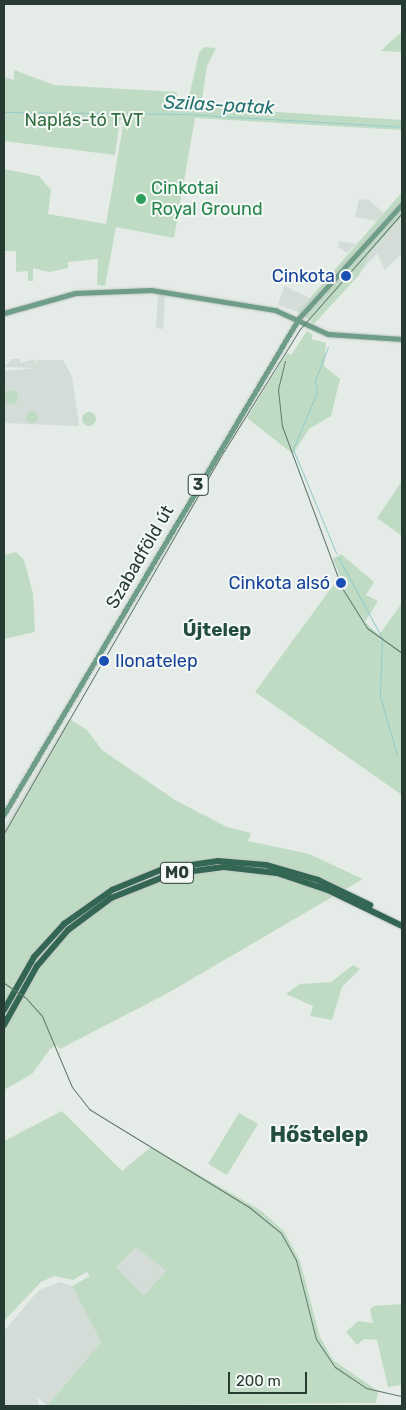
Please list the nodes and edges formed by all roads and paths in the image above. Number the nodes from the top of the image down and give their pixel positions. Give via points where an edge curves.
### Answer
1 (402, 204) edge
2 (4, 313) edge
3 (299, 318) junction
4 (402, 339) edge
5 (4, 814) edge
6 (402, 921) edge
7 (402, 926) edge
8 (4, 1010) edge
9 (4, 1025) edge

1 - 3 main road, Szabadföld út / 3
2 - 3 main road via 75,293 140,290 231,301
3 - 4 main road via 328,334
3 - 5 main road, Szabadföld út / 3
6 - 8 highway, M0 via 318,880 276,867 226,861 174,867 129,881 76,914 34,957
7 - 9 highway, M0 via 328,890 277,873 224,867 171,874 111,898 68,930 37,966

